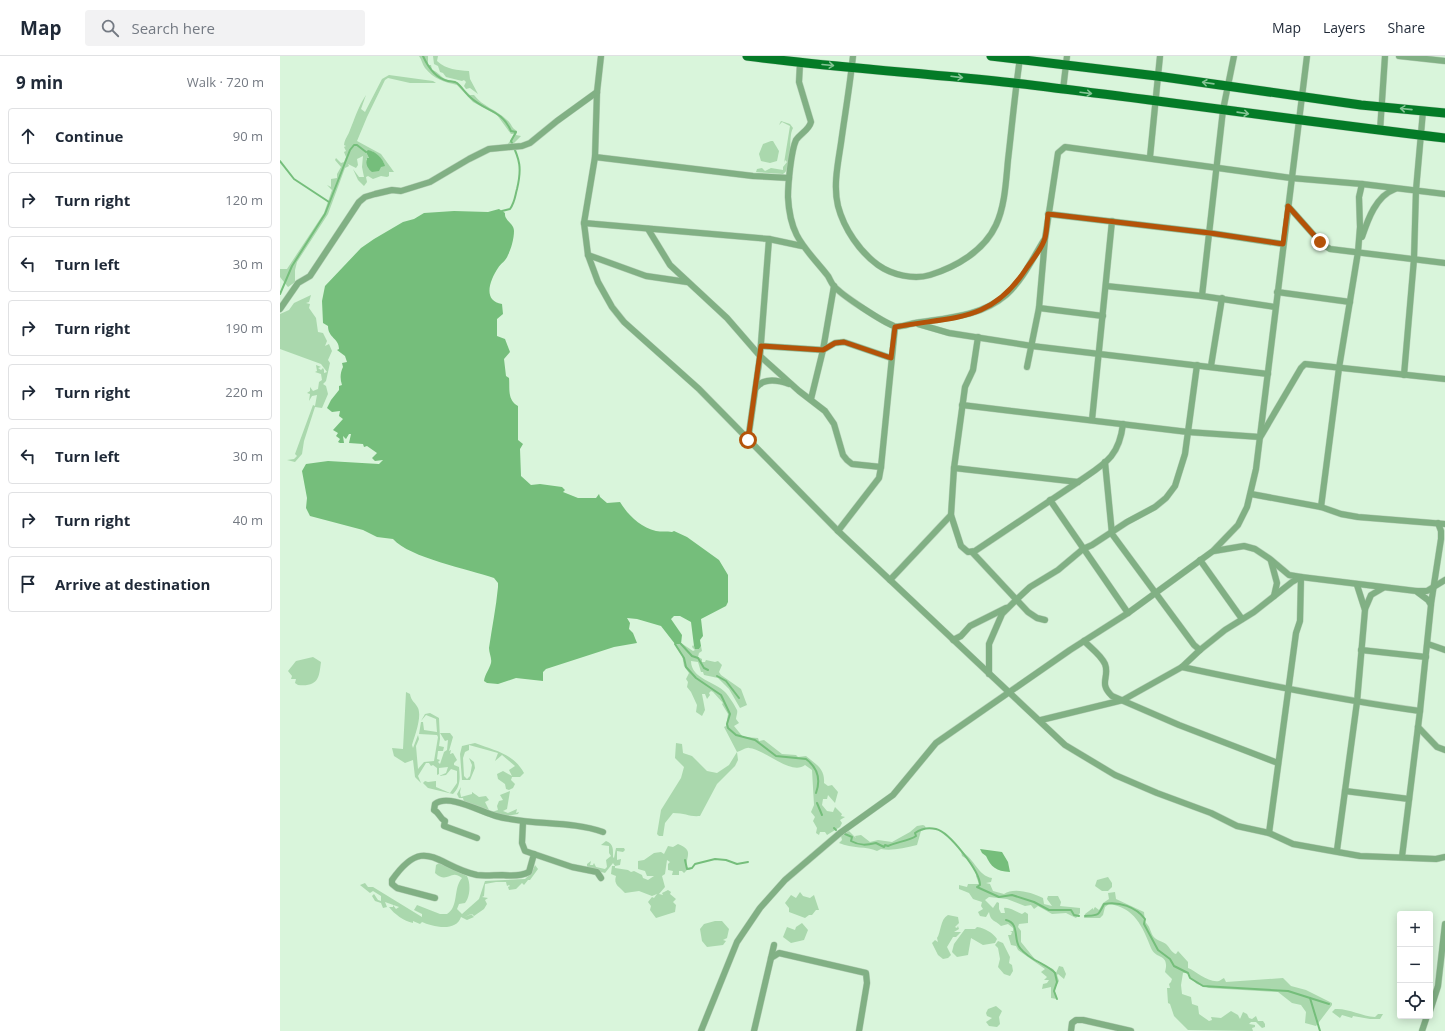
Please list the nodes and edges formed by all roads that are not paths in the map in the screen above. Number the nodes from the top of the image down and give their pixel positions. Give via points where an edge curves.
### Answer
1 (601, 56) edge
2 (747, 56) edge
3 (853, 56) edge
4 (991, 56) edge
5 (1160, 56) edge
6 (1234, 56) edge
7 (1307, 56) edge
8 (1385, 56) edge
9 (1398, 56) edge
10 (1020, 58) edge
11 (1067, 60) edge
12 (1445, 61) edge
13 (800, 63) junction
14 (851, 67) junction
15 (1157, 76) junction
16 (1016, 84) junction
17 (1228, 86) junction
18 (1063, 90) junction
19 (597, 92) junction
20 (1301, 97) junction
21 (1154, 101) junction
22 (1382, 107) junction
23 (1223, 110) junction
24 (1423, 111) junction
25 (1445, 113) edge
26 (1298, 120) junction
27 (1380, 130) junction
28 (1420, 135) junction
29 (1445, 138) edge
30 (595, 157) junction
31 (1150, 157) junction
32 (1217, 168) junction
33 (789, 178) junction
34 (1291, 178) junction
35 (1362, 184) junction
36 (1398, 188) junction
37 (1416, 190) junction
38 (1445, 194) edge
39 (1288, 206) junction
40 (1048, 214) junction
41 (1112, 222) junction
42 (584, 223) junction
43 (648, 229) junction
44 (1210, 233) junction
45 (769, 239) junction
46 (1045, 239) junction
47 (1283, 244) junction
48 (802, 246) junction
49 (1358, 252) junction
50 (588, 256) junction
51 (1414, 259) junction
52 (1445, 263) edge
53 (687, 282) junction
54 (834, 286) junction
55 (1106, 286) junction
56 (1277, 292) junction
57 (1202, 296) junction
58 (1222, 298) junction
59 (1350, 302) junction
60 (1275, 307) junction
61 (1039, 308) junction
62 (280, 309) edge
63 (1103, 316) junction
64 (914, 323) junction
65 (895, 327) junction
66 (978, 337) junction
67 (761, 346) junction
68 (1032, 346) junction
69 (823, 350) junction
70 (1098, 354) junction
71 (760, 356) junction
72 (891, 358) junction
73 (1197, 365) junction
74 (1211, 366) junction
75 (1027, 367) dead end
76 (1340, 368) junction
77 (1268, 374) junction
78 (1404, 375) junction
79 (1445, 379) edge
80 (791, 384) junction
81 (756, 388) junction
82 (811, 399) junction
83 (962, 405) junction
84 (1092, 420) junction
85 (1123, 424) junction
86 (1188, 432) junction
87 (1260, 437) junction
88 (748, 440) junction
89 (1105, 462) junction
90 (882, 467) junction
91 (954, 468) junction
92 (1078, 482) junction
93 (1251, 494) junction
94 (1050, 500) junction
95 (1321, 507) junction
96 (951, 515) junction
97 (1438, 523) junction
98 (1445, 524) edge
99 (838, 531) junction
100 (1112, 534) junction
101 (1445, 538) edge
102 (1440, 544) junction
103 (1083, 549) junction
104 (1213, 551) junction
105 (972, 552) junction
106 (1270, 559) junction
107 (1200, 560) junction
108 (1301, 578) junction
109 (890, 580) junction
110 (1445, 580) edge
111 (1357, 585) junction
112 (1433, 586) junction
113 (1385, 588) junction
114 (1416, 591) junction
115 (1156, 592) junction
116 (1274, 597) junction
117 (1016, 600) junction
118 (1431, 605) junction
119 (1009, 607) junction
120 (1365, 610) junction
121 (1128, 613) junction
122 (1242, 619) junction
123 (1045, 620) dead end
124 (953, 640) junction
125 (1084, 641) junction
126 (1428, 644) junction
127 (1200, 650) junction
128 (1361, 650) junction
129 (1445, 650) edge
130 (1426, 657) junction
131 (1182, 667) junction
132 (989, 674) junction
133 (1289, 690) junction
134 (1008, 692) junction
135 (1123, 700) junction
136 (1358, 702) junction
137 (1420, 711) junction
138 (1041, 720) junction
139 (1418, 727) junction
140 (1445, 750) edge
141 (1278, 763) junction
142 (1345, 791) junction
143 (1409, 799) junction
144 (523, 822) junction
145 (603, 832) dead end
146 (1270, 834) junction
147 (477, 838) dead end
148 (1337, 850) junction
149 (534, 854) junction
150 (1402, 857) junction
151 (1445, 857) edge
152 (601, 878) dead end
153 (435, 898) dead end
154 (1445, 924) edge
155 (774, 945) dead end
156 (770, 958) junction
157 (1433, 1002) edge
158 (1426, 1019) edge
159 (701, 1031) edge
160 (754, 1031) edge
161 (859, 1031) edge
162 (1071, 1031) edge
163 (1131, 1031) edge
164 (1422, 1031) edge

1 - 19 street
2 - 13 main road
3 - 14 street
4 - 10 main road
5 - 15 street
6 - 17 street
7 - 20 street
8 - 22 street
9 - 12 street
10 - 11 main road
10 - 16 street
11 - 15 main road
11 - 18 street
13 -> 14 main road
13 - 33 street via 799,82 811,122 810,127 796,141
14 -> 16 main road
14 - 16 street via 838,166 838,206 860,249 868,258 897,274 919,277 946,270 969,256 989,238 996,225 1005,188
17 -> 15 main road
15 - 21 street
16 - 18 main road
17 - 20 main road
17 - 23 street
18 -> 21 main road
19 - 30 street
19 - 62 street via 530,143 489,149 430,182 401,191 392,190 365,197 359,202 310,276 298,283
20 - 22 main road
20 - 26 street
21 - 23 main road
21 - 31 street
24 -> 22 main road
22 - 27 street
23 -> 26 main road
23 - 32 street
24 - 25 main road
24 - 28 street
26 - 27 main road
26 - 34 street
27 - 28 main road
28 - 29 main road
28 - 37 street
30 - 33 street
30 - 42 street
31 - 32 street
31 - 40 street via 1069,147 1061,149 1058,153
32 - 34 street
32 - 44 street
33 - 48 street via 788,198 792,221
34 - 35 street
34 - 39 street
35 - 36 street
35 - 49 street via 1359,197
36 - 37 street
36 - 49 street via 1389,191 1377,204 1366,225
37 - 38 street
37 - 51 street
39 - 47 street
39 - 49 street via 1325,246 1330,249
40 - 41 street
40 - 46 street
41 - 44 street
41 - 55 street
42 - 43 street
42 - 50 street
43 - 45 street
43 - 53 street via 666,261
44 - 47 street
44 - 57 street
45 - 48 street
45 - 67 street
46 - 61 street
46 - 64 street via 1016,284 988,308 962,317
47 - 56 street
48 - 54 street
49 - 51 street
49 - 59 street
50 - 53 street via 646,276
50 - 88 street via 598,282 624,322 699,389
51 - 52 street
51 - 78 street
53 - 71 street via 727,318
54 - 65 street via 848,300
54 - 69 street
55 - 57 street
55 - 63 street
56 - 59 street
56 - 60 street
57 - 58 street
58 - 60 street
58 - 74 street
59 - 76 street
60 - 77 street
61 - 63 street
61 - 68 street
63 - 70 street
64 - 65 street
64 - 66 street via 939,331
65 - 72 street
66 - 68 street
66 - 83 street via 974,366 965,387
67 - 69 street
67 - 71 street
68 - 70 street
68 - 75 street
69 - 72 street via 835,343 844,342
69 - 82 street
70 - 73 street
70 - 84 street
71 - 80 street
71 - 81 street
72 - 90 street
73 - 74 street
73 - 86 street
74 - 77 street
76 - 78 street
76 - 87 street via 1308,364 1303,366
76 - 95 street
77 - 87 street
78 - 79 street
80 - 81 street via 766,381 758,384
80 - 82 street
81 - 88 street
82 - 90 street via 825,411 834,424 843,455 847,460 852,464
83 - 84 street
83 - 91 street
84 - 85 street
85 - 86 street
85 - 89 street via 1119,445
86 - 87 street
86 - 100 street via 1185,454 1175,486 1155,507 1127,522
87 - 93 street
88 - 99 street
89 - 92 street
89 - 100 street
90 - 99 street via 876,483
91 - 92 street
91 - 96 street
92 - 94 street
93 - 95 street
93 - 104 street via 1238,525
94 - 103 street
94 - 105 street
95 - 97 street via 1358,517
96 - 105 street via 963,550
96 - 109 street
97 - 98 street
97 - 102 street via 1441,531
99 - 109 street
100 - 103 street
100 - 115 street
101 - 102 street
102 - 112 street
103 - 117 street
103 - 121 street
104 - 106 street via 1244,546 1256,549
104 - 107 street
105 - 117 street
106 - 108 street via 1289,575
106 - 116 street via 1278,583
107 - 115 street
107 - 122 street
108 - 111 street
108 - 116 street
108 - 133 street via 1300,621 1296,633
109 - 124 street
110 - 112 street
111 - 113 street
111 - 120 street
112 - 114 street via 1427,591
112 - 118 street
113 - 114 street
113 - 120 street via 1371,595
114 - 118 street
115 - 121 street
115 - 127 street
116 - 122 street
117 - 119 street
117 - 123 street via 1032,615
118 - 126 street
119 - 124 street via 970,626
119 - 132 street via 1002,614 989,644
120 - 128 street
121 - 125 street
122 - 127 street
124 - 132 street
125 - 134 street
125 - 135 street via 1104,662 1104,684 1107,691
126 - 129 street
126 - 130 street
127 - 131 street
128 - 130 street
128 - 136 street
130 - 137 street
131 - 133 street
131 - 135 street
132 - 134 street
133 - 136 street
133 - 141 street
134 - 138 street
134 - 159 street via 936,743 893,795 840,833 786,880 760,908 737,942
135 - 138 street
135 - 141 street via 1179,725
136 - 137 street
136 - 142 street
137 - 139 street
138 - 146 street via 1065,745 1115,774 1237,826
139 - 140 street via 1437,747
139 - 143 street
141 - 146 street
142 - 143 street
142 - 148 street
143 - 150 street
144 - 145 street via 580,827
144 - 147 street via 489,814 456,802 443,800 435,804 434,810 445,821 444,826
144 - 149 street via 523,849
146 - 148 street via 1294,844
148 - 150 street via 1360,856
149 - 152 street via 572,867 597,872
149 - 153 street via 529,872 509,876 477,875 434,856 423,855 405,863 392,880 392,884 397,888
150 - 151 street
154 - 157 street via 1438,986
155 - 156 street
156 - 160 street
156 - 161 street via 783,953 866,973 867,983
158 - 164 street
162 - 163 street via 1072,1023 1083,1020

